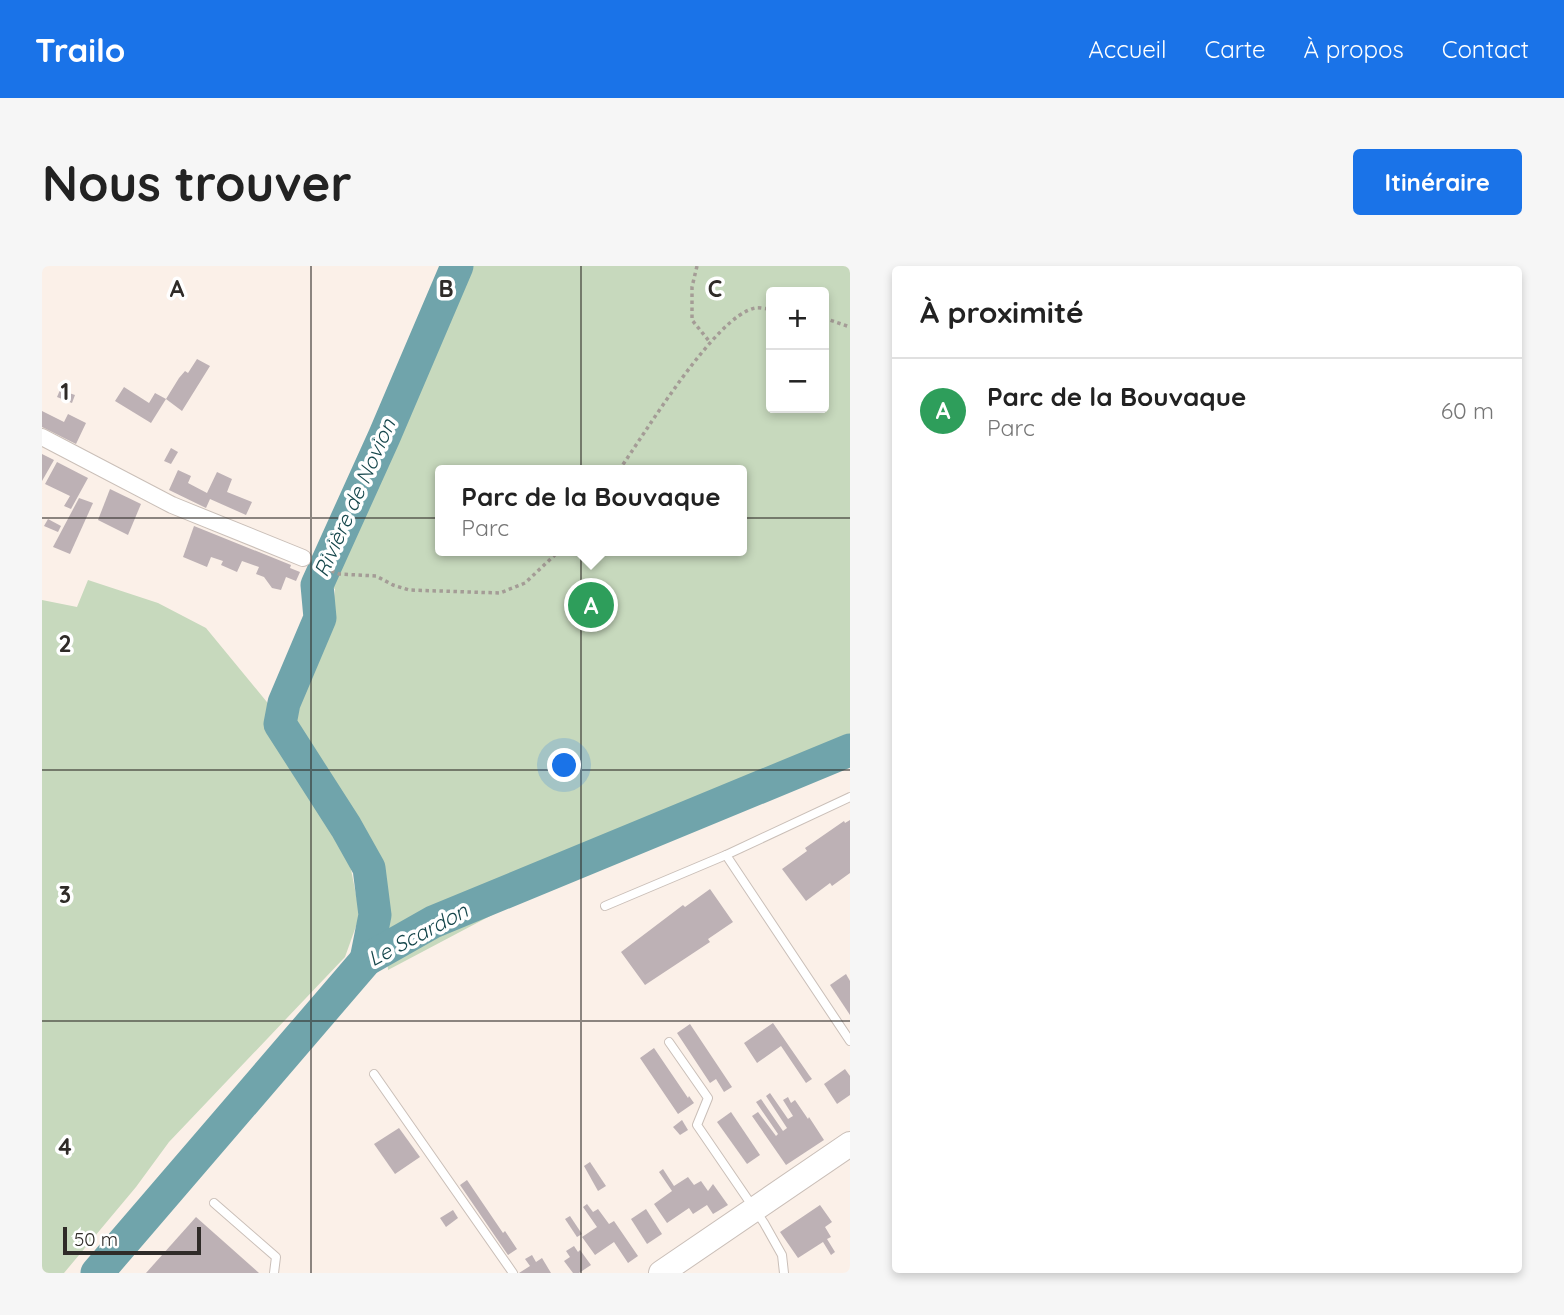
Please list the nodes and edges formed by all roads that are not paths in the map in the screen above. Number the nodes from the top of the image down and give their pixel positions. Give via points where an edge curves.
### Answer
1 (42, 437) edge
2 (309, 562) road end
3 (850, 797) edge
4 (726, 855) junction
5 (605, 906) dead end
6 (850, 1041) edge
7 (669, 1042) dead end
8 (374, 1074) dead end
9 (850, 1144) edge
10 (850, 1164) edge
11 (214, 1203) dead end
12 (760, 1216) junction
13 (274, 1273) edge
14 (513, 1273) edge
15 (661, 1273) edge
16 (690, 1273) edge
17 (783, 1273) edge

1 - 2 street via 172,505
3 - 4 lane
4 - 5 lane
4 - 6 lane
7 - 12 lane via 708,1098 697,1125
8 - 14 lane
9 - 12 main road
10 - 12 main road
11 - 13 lane via 276,1257
12 - 15 main road
12 - 16 main road
12 - 17 lane via 782,1255

